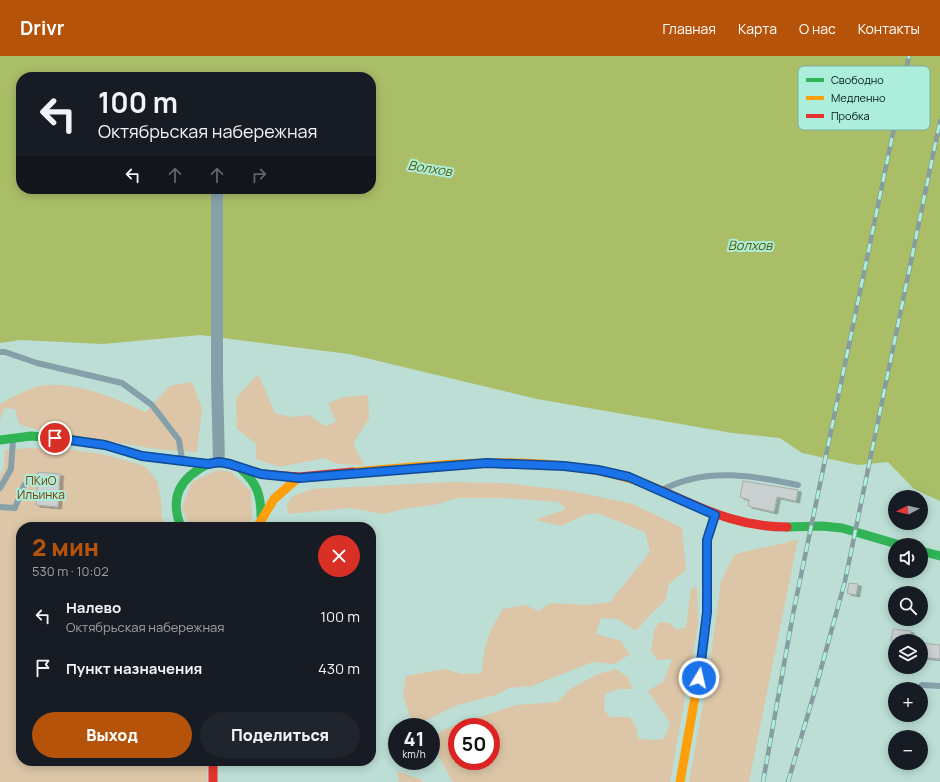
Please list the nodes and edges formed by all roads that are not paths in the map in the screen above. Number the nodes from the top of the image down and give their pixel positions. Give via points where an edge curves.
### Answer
1 (217, 194) edge
2 (0, 352) edge
3 (13, 438) junction
4 (0, 440) edge
5 (142, 456) junction
6 (182, 461) junction
7 (214, 463) junction
8 (162, 466) dead end
9 (241, 468) junction
10 (299, 478) junction
11 (24, 485) dead end
12 (798, 485) dead end
13 (0, 488) edge
14 (661, 491) junction
15 (0, 507) edge
16 (715, 515) junction
17 (261, 516) junction
18 (179, 522) edge
19 (259, 522) edge
20 (888, 541) edge
21 (928, 553) edge
22 (940, 556) edge
23 (928, 685) edge
24 (940, 686) edge
25 (213, 766) edge
26 (213, 782) edge
27 (680, 782) edge

1 - 7 street via 217,380
2 - 6 lane via 122,383 152,406 179,440
3 - 4 main road
3 - 5 main road via 31,436 67,439 105,445
3 - 13 lane via 11,469
5 - 6 main road
5 - 8 main road
6 - 7 main road
7 - 9 main road
7 - 18 main road via 195,469 176,487 175,505
9 - 10 main road via 261,474
9 - 17 main road via 254,480 262,497
10 - 14 main road via 487,463 528,464 598,470 629,477
10 - 17 main road via 276,495
11 - 15 lane via 15,508
12 - 14 lane via 738,474 691,478
14 - 16 main road
16 - 20 main road via 763,526 823,526 862,533
16 - 27 main road via 707,540 707,612 702,663
17 - 19 main road
21 - 22 main road
23 - 24 lane
25 - 26 main road

